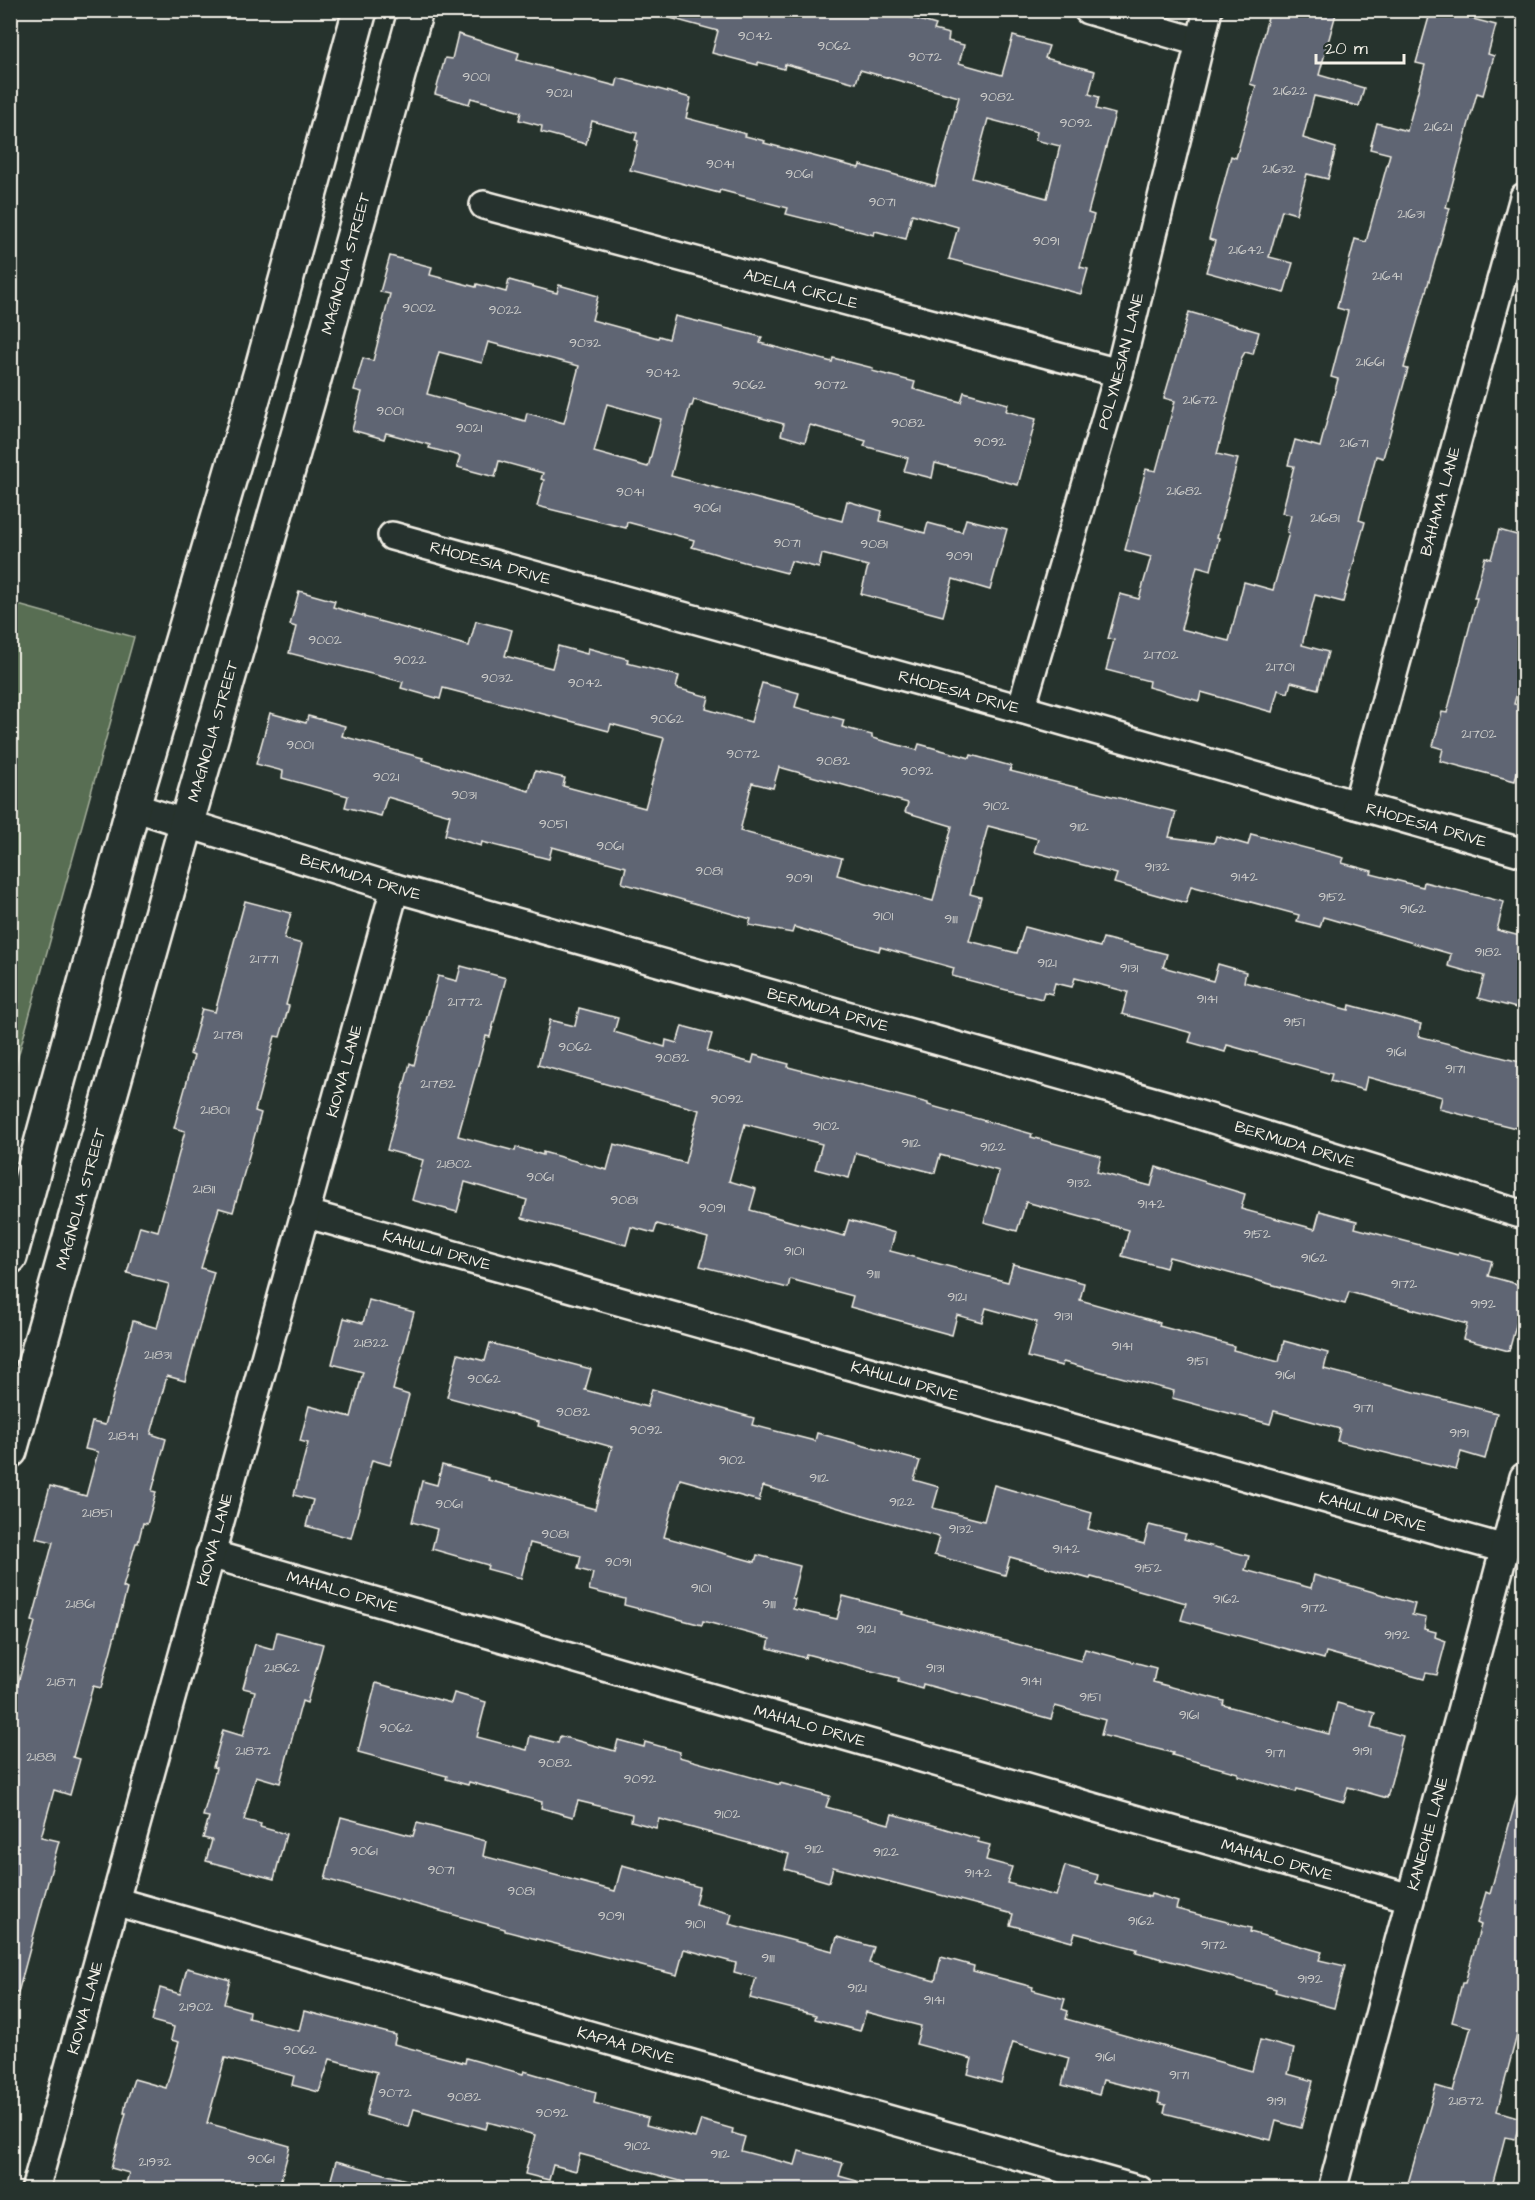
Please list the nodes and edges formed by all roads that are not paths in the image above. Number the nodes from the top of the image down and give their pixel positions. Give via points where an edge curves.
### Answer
1 (360, 10) edge
2 (416, 10) edge
3 (1088, 10) edge
4 (1208, 10) edge
5 (1199, 42) junction
6 (1524, 197) edge
7 (484, 205) dead end
8 (1119, 373) junction
9 (392, 536) dead end
10 (1021, 709) junction
11 (1357, 805) junction
12 (133, 807) junction
13 (187, 822) junction
14 (1524, 853) edge
15 (395, 888) junction
16 (304, 1213) junction
17 (1524, 1215) edge
18 (10, 1257) edge
19 (10, 1451) edge
20 (1524, 1478) edge
21 (1505, 1549) junction
22 (210, 1554) junction
23 (1410, 1898) junction
24 (114, 1901) junction
25 (35, 2190) edge
26 (1139, 2190) edge
27 (1332, 2190) edge

1 - 12 main road via 262,368
2 - 13 main road, MAGNOLIA STREET
3 - 5 street
4 - 5 street, POLYNESIAN LANE
5 - 8 street, POLYNESIAN LANE
6 - 11 street, BAHAMA LANE
7 - 8 street, ADELIA CIRCLE
8 - 10 street, POLYNESIAN LANE
9 - 10 street, RHODESIA DRIVE
10 - 11 street, RHODESIA DRIVE
11 - 14 street, RHODESIA DRIVE
12 - 13 street, BERMUDA DRIVE
12 - 18 main road
13 - 15 street, BERMUDA DRIVE
13 - 19 main road, MAGNOLIA STREET
15 - 16 street, KIOWA LANE
15 - 17 street, BERMUDA DRIVE via 1177,1108
16 - 21 street, KAHULUI DRIVE
16 - 22 street, KIOWA LANE
20 - 21 street, KANEOHE LANE
21 - 23 street, KANEOHE LANE
22 - 23 street, MAHALO DRIVE
22 - 24 street, KIOWA LANE
23 - 27 street, KANEOHE LANE
24 - 25 street, KIOWA LANE
24 - 26 street, KAPAA DRIVE

